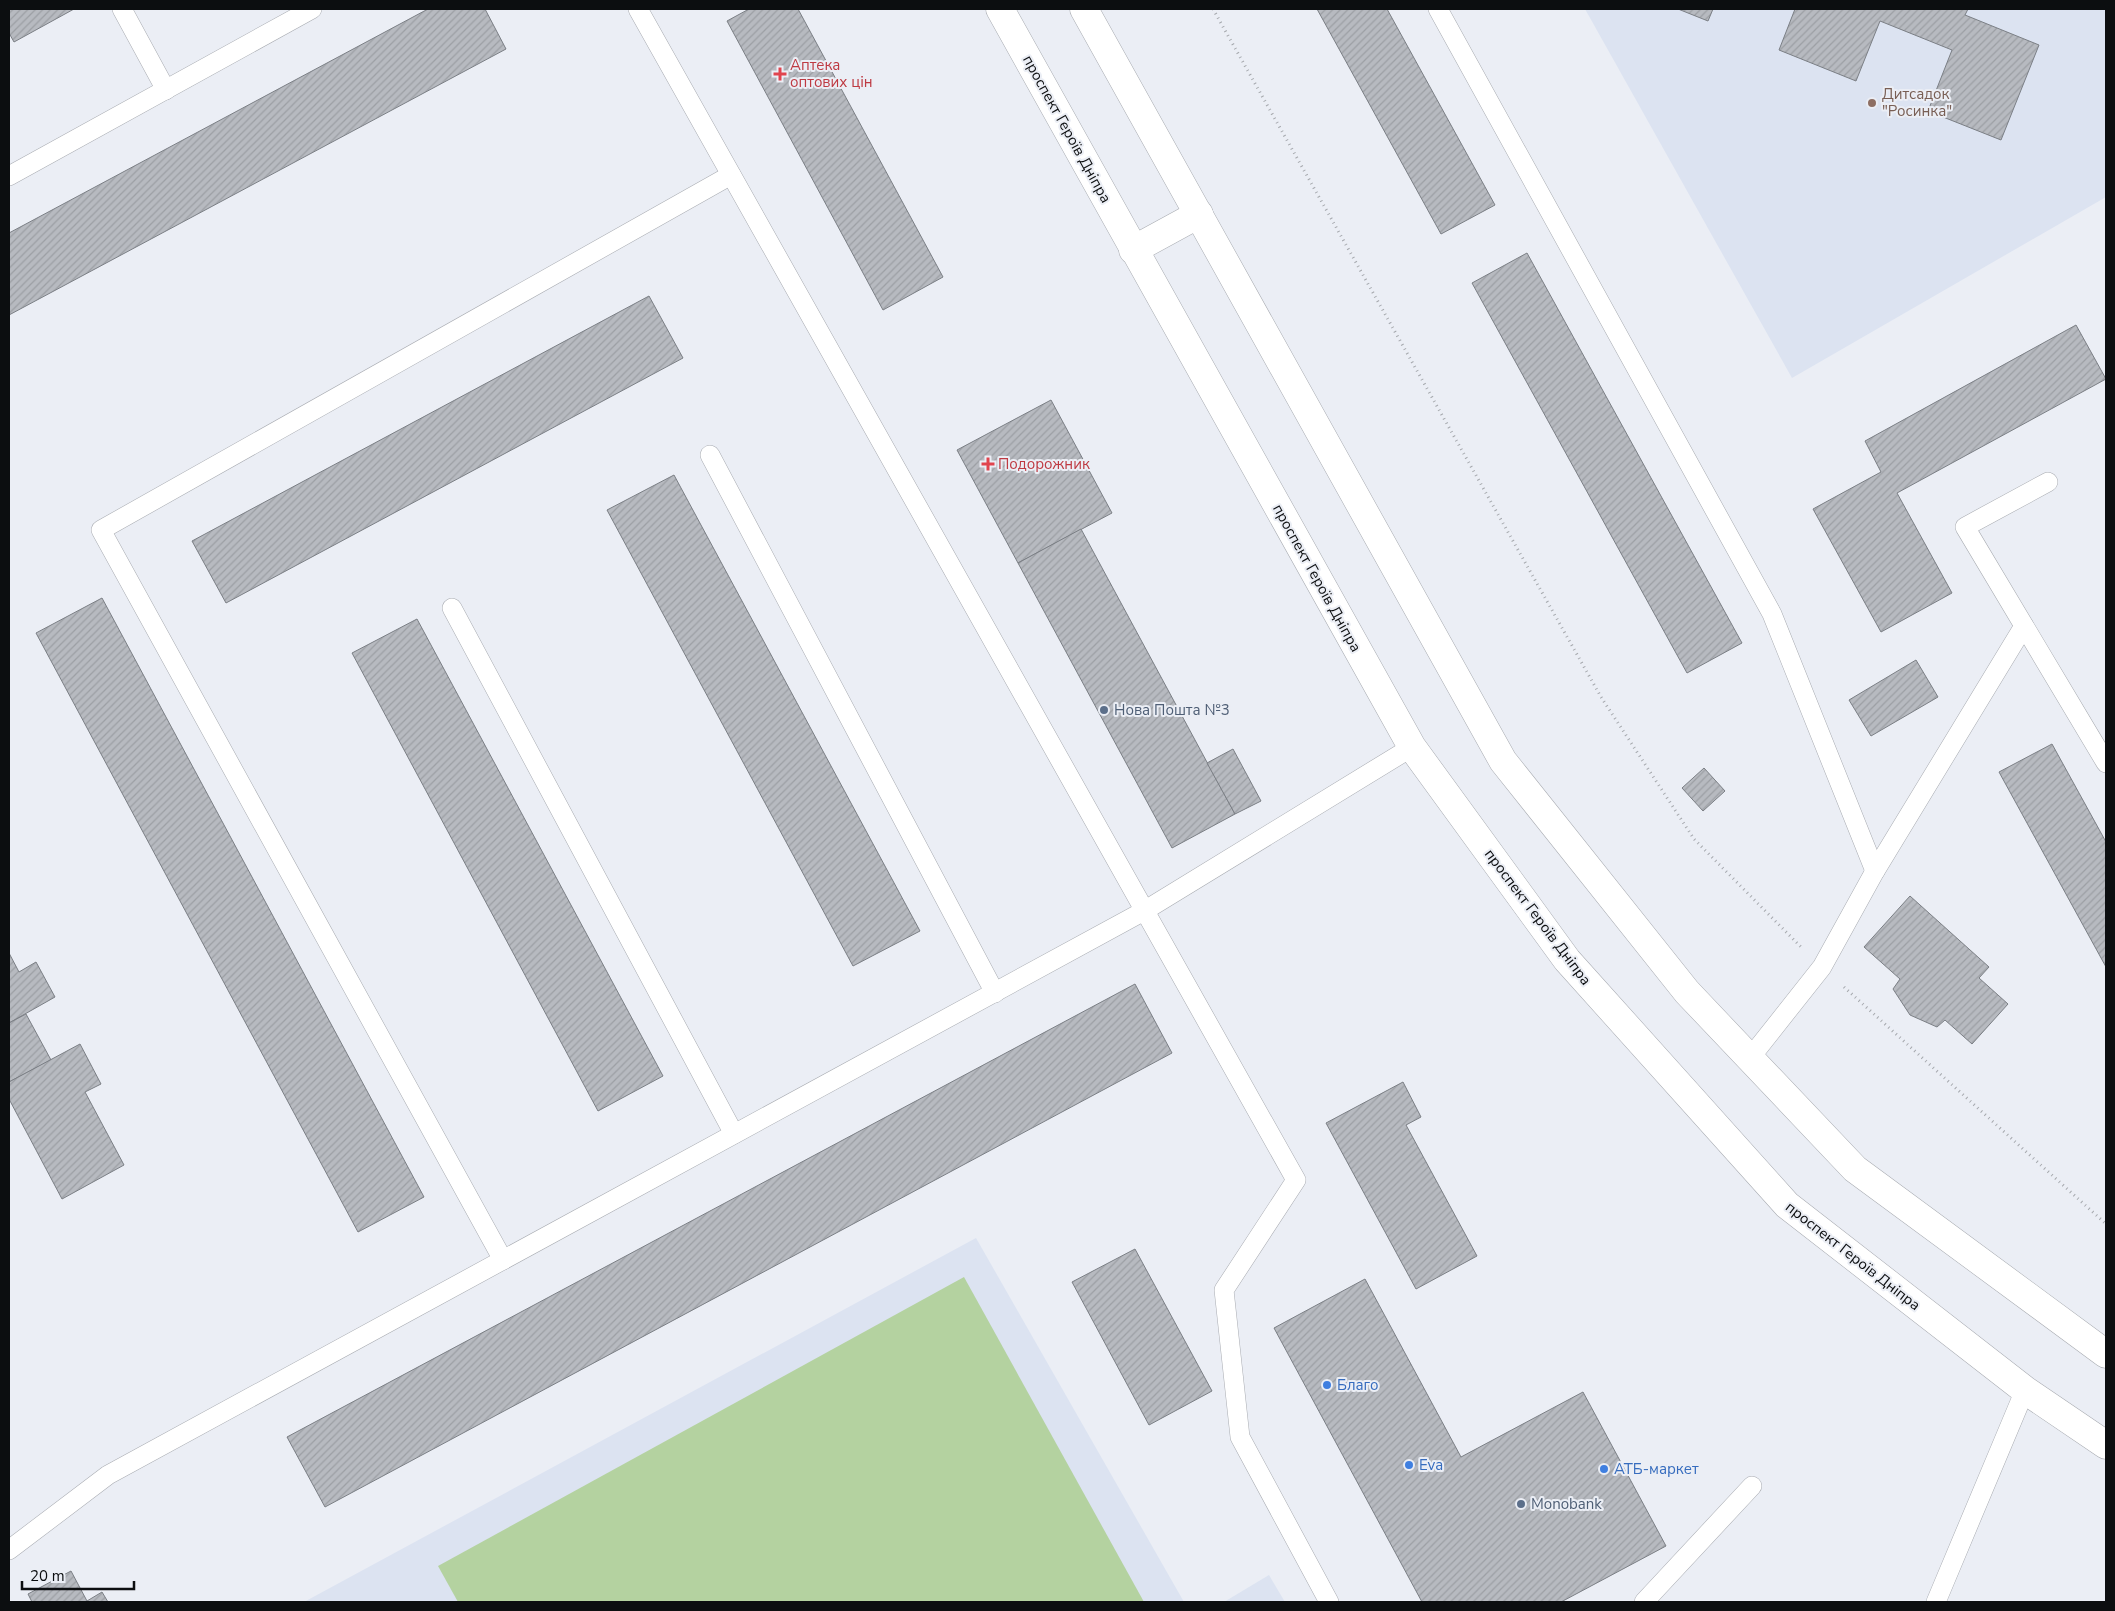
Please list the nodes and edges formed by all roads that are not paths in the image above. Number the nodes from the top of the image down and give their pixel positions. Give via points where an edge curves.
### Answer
1 (122, 9) edge
2 (312, 9) edge
3 (638, 9) edge
4 (1000, 9) edge
5 (1084, 9) edge
6 (1438, 9) edge
7 (166, 90) junction
8 (731, 175) junction
9 (9, 176) edge
10 (1199, 214) junction
11 (1133, 250) junction
12 (710, 455) dead end
13 (2048, 482) dead end
14 (452, 608) dead end
15 (2024, 626) junction
16 (1412, 747) junction
17 (2106, 763) edge
18 (1875, 871) junction
19 (1144, 911) junction
20 (994, 993) junction
21 (1750, 1058) junction
22 (734, 1134) junction
23 (503, 1260) junction
24 (2106, 1354) edge
25 (2025, 1390) junction
26 (2106, 1445) edge
27 (1752, 1486) dead end
28 (9, 1550) edge
29 (1329, 1602) edge
30 (1644, 1602) edge
31 (1936, 1602) edge

1 - 7 lane
2 - 7 lane
3 - 8 lane
4 - 11 street, проспект Героїв Дніпра
5 - 10 street
6 - 18 lane via 1772,614
7 - 9 lane
8 - 19 lane
8 - 23 lane via 101,530
10 - 11 street
10 - 21 street via 1503,761 1687,992
11 - 16 street, проспект Героїв Дніпра
12 - 20 lane
13 - 15 lane via 1965,527
14 - 22 lane
15 - 17 lane
15 - 18 lane
16 - 19 lane
16 - 25 street, проспект Героїв Дніпра via 1567,960 1787,1205
18 - 21 lane via 1822,967
19 - 20 lane
19 - 29 lane via 1296,1180 1224,1290 1240,1437
20 - 22 lane
21 - 24 street via 1855,1169
22 - 23 lane
23 - 28 lane via 108,1475
25 - 26 street, проспект Героїв Дніпра
25 - 31 lane
27 - 30 lane

